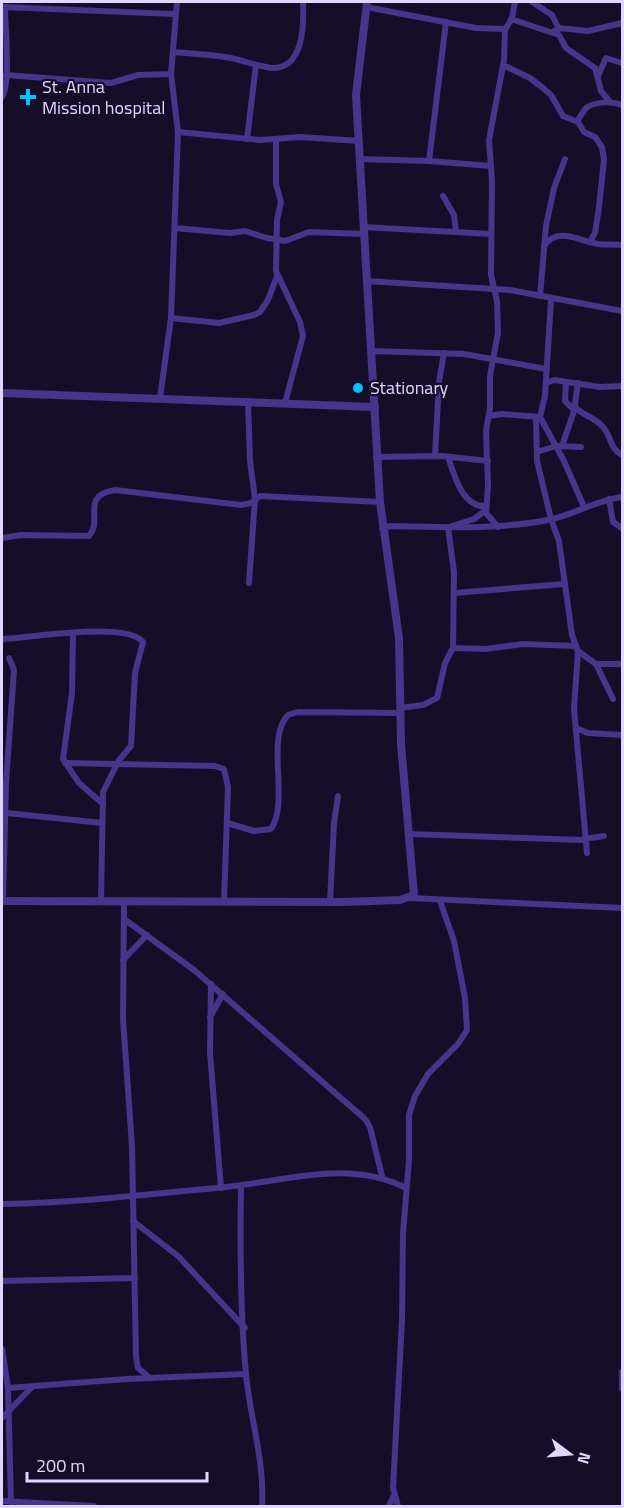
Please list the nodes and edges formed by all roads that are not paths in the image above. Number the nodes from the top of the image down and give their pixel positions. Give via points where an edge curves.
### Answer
1 (60, 2) edge
2 (177, 2) edge
3 (303, 2) edge
4 (515, 2) edge
5 (532, 2) edge
6 (367, 4) edge
7 (3, 7) edge
8 (60, 10) junction
9 (174, 15) junction
10 (511, 19) junction
11 (446, 22) junction
12 (622, 23) edge
13 (505, 29) junction
14 (556, 30) junction
15 (174, 52) junction
16 (622, 63) edge
17 (256, 65) junction
18 (503, 65) junction
19 (171, 74) junction
20 (6, 75) junction
21 (598, 76) junction
22 (2, 97) edge
23 (610, 102) junction
24 (622, 105) edge
25 (577, 121) junction
26 (178, 132) junction
27 (248, 139) junction
28 (276, 139) junction
29 (359, 141) junction
30 (360, 159) junction
31 (565, 159) dead end
32 (429, 161) junction
33 (491, 166) junction
34 (443, 196) dead end
35 (175, 228) junction
36 (363, 230) junction
37 (456, 232) junction
38 (491, 234) junction
39 (276, 240) junction
40 (590, 242) junction
41 (622, 245) edge
42 (544, 246) junction
43 (277, 276) junction
44 (366, 281) junction
45 (493, 289) junction
46 (540, 296) junction
47 (551, 300) junction
48 (622, 311) edge
49 (171, 318) junction
50 (372, 351) junction
51 (444, 353) junction
52 (493, 358) junction
53 (546, 370) junction
54 (554, 380) junction
55 (566, 382) junction
56 (546, 383) junction
57 (578, 383) junction
58 (622, 386) edge
59 (2, 393) edge
60 (160, 398) junction
61 (248, 400) junction
62 (285, 403) junction
63 (375, 407) junction
64 (574, 408) junction
65 (489, 416) junction
66 (538, 418) junction
67 (559, 446) junction
68 (581, 447) dead end
69 (537, 452) junction
70 (622, 455) edge
71 (435, 456) junction
72 (376, 457) junction
73 (448, 457) junction
74 (488, 461) junction
75 (622, 497) edge
76 (255, 499) junction
77 (609, 499) junction
78 (380, 502) junction
79 (584, 507) junction
80 (486, 508) junction
81 (550, 519) junction
82 (450, 527) junction
83 (498, 527) junction
84 (382, 528) junction
85 (622, 528) edge
86 (2, 538) edge
87 (249, 583) dead end
88 (564, 584) junction
89 (454, 593) junction
90 (74, 633) junction
91 (2, 639) edge
92 (453, 648) junction
93 (577, 649) junction
94 (9, 658) dead end
95 (596, 664) junction
96 (622, 664) edge
97 (613, 699) dead end
98 (400, 710) junction
99 (576, 728) junction
100 (622, 735) edge
101 (65, 764) junction
102 (118, 765) junction
103 (338, 796) dead end
104 (103, 804) junction
105 (7, 813) junction
106 (102, 823) junction
107 (227, 823) junction
108 (410, 834) junction
109 (604, 836) dead end
110 (584, 839) junction
111 (587, 852) dead end
112 (410, 898) junction
113 (2, 901) edge
114 (440, 901) junction
115 (101, 902) junction
116 (124, 902) junction
117 (224, 902) junction
118 (330, 902) junction
119 (622, 908) edge
120 (124, 919) junction
121 (147, 935) junction
122 (123, 960) junction
123 (211, 984) junction
124 (223, 994) junction
125 (209, 1018) junction
126 (382, 1176) junction
127 (241, 1186) junction
128 (221, 1188) junction
129 (406, 1188) junction
130 (131, 1197) junction
131 (2, 1204) edge
132 (133, 1221) junction
133 (135, 1278) junction
134 (2, 1281) edge
135 (245, 1329) junction
136 (2, 1348) edge
137 (138, 1368) junction
138 (622, 1372) edge
139 (246, 1374) junction
140 (127, 1378) junction
141 (150, 1378) junction
142 (8, 1388) junction
143 (31, 1388) junction
144 (622, 1389) edge
145 (9, 1411) junction
146 (2, 1419) edge
147 (393, 1497) junction
148 (2, 1502) edge
149 (10, 1502) junction
150 (94, 1506) edge
151 (261, 1506) edge
152 (389, 1506) edge
153 (398, 1506) edge

1 - 8 street
2 - 9 street
3 - 17 street via 304,28 292,58 278,67
4 - 10 street
5 - 14 street via 550,12
6 - 11 street
6 - 29 street via 356,95
7 - 8 street
7 - 20 street
8 - 9 street
9 - 15 street
10 - 13 street
10 - 14 street
11 - 13 street
11 - 32 street
12 - 14 street via 584,31
13 - 18 street
14 - 21 street via 570,51 590,63
15 - 17 street via 227,57
15 - 19 street
16 - 21 street via 606,58
17 - 27 street
18 - 25 street via 530,78 551,95 563,116
18 - 33 street via 490,134
19 - 20 street via 138,75 111,84
19 - 26 street
20 - 22 street
21 - 23 street via 601,92
23 - 24 street
23 - 25 street via 587,108
25 - 40 street via 584,132 598,140 604,154 597,222
26 - 27 street
26 - 35 street
27 - 28 street
28 - 29 street
28 - 39 street via 276,184 281,202
29 - 30 street
30 - 32 street
30 - 36 street
31 - 42 street via 552,196
32 - 33 street
33 - 38 street
34 - 37 street via 454,215
35 - 39 street via 230,234 245,231
35 - 49 street
36 - 37 street
36 - 39 street via 309,232 288,241
36 - 44 street
37 - 38 street
38 - 45 street
39 - 43 street
40 - 41 street
40 - 42 street via 559,236
42 - 46 street
43 - 49 street via 268,300 254,315 219,323
43 - 62 street via 303,331
44 - 45 street
44 - 50 street
45 - 46 street
45 - 52 street via 498,333
46 - 47 street
47 - 48 street via 579,301
47 - 53 street
49 - 60 street
50 - 51 street
50 - 63 street
51 - 52 street
51 - 71 street
52 - 53 street
52 - 65 street
53 - 54 street
53 - 56 street
54 - 55 street
54 - 56 street
55 - 57 street
55 - 64 street via 565,402
56 - 66 street
57 - 58 street
57 - 64 street
59 - 60 street
60 - 61 street
61 - 62 street
61 - 76 street
62 - 63 street
63 - 72 street
64 - 67 street
64 - 70 street via 604,428 610,444
65 - 66 street
65 - 74 street
66 - 67 street
66 - 69 street
67 - 68 street
67 - 69 street
67 - 79 street
69 - 81 street
71 - 72 street
71 - 73 street
72 - 78 street
73 - 74 street
73 - 80 street via 467,498
74 - 80 street
75 - 77 street
76 - 78 street via 307,496
76 - 86 street via 241,505 115,490 102,492 97,498 89,536
76 - 87 street
77 - 79 street
77 - 85 street via 613,522
78 - 84 street
79 - 81 street
80 - 82 street via 474,519
80 - 83 street via 489,519
81 - 83 street
81 - 88 street via 559,541
82 - 83 street
82 - 84 street
82 - 89 street
84 - 98 street via 399,638
88 - 89 street
88 - 93 street
89 - 92 street
90 - 91 street
90 - 101 street
90 - 102 street via 116,630 135,635 143,642 135,673 131,746
92 - 93 street via 523,644
92 - 98 street via 445,663 437,698
93 - 95 street
93 - 99 street
94 - 105 street via 14,670
95 - 96 street
95 - 97 street
98 - 107 street via 288,715 283,721 279,747 279,808 274,824 271,829 260,831
98 - 108 street
99 - 100 street via 588,733
99 - 110 street
101 - 102 street
101 - 104 street
102 - 104 street via 104,790
102 - 107 street via 221,767 227,773
103 - 118 street
104 - 106 street
105 - 106 street
105 - 113 street
106 - 115 street
107 - 117 street
108 - 110 street
108 - 112 street via 415,892
109 - 110 street
110 - 111 street
112 - 114 street
112 - 118 street
113 - 115 street
114 - 119 street
114 - 129 street via 452,933 467,1030 458,1044 433,1066 411,1105
115 - 116 street
116 - 117 street
116 - 120 street
117 - 118 street
120 - 121 street
120 - 122 street
121 - 122 street
121 - 123 street
122 - 130 street
123 - 124 street
123 - 125 street
124 - 125 street
124 - 126 street via 365,1119
125 - 128 street
126 - 127 street via 327,1173
126 - 129 street
127 - 128 street
127 - 135 street
128 - 130 street
129 - 147 street
130 - 131 street
130 - 132 street
132 - 133 street
132 - 135 street via 178,1256
133 - 134 street
133 - 137 street
135 - 139 street
136 - 142 street
137 - 140 street
137 - 141 street
138 - 144 street
139 - 141 street
139 - 151 street via 262,1483
140 - 141 street
140 - 143 street
142 - 143 street
142 - 145 street
143 - 145 street
145 - 146 street
145 - 149 street
147 - 152 street
147 - 153 street
148 - 149 street
149 - 150 street

